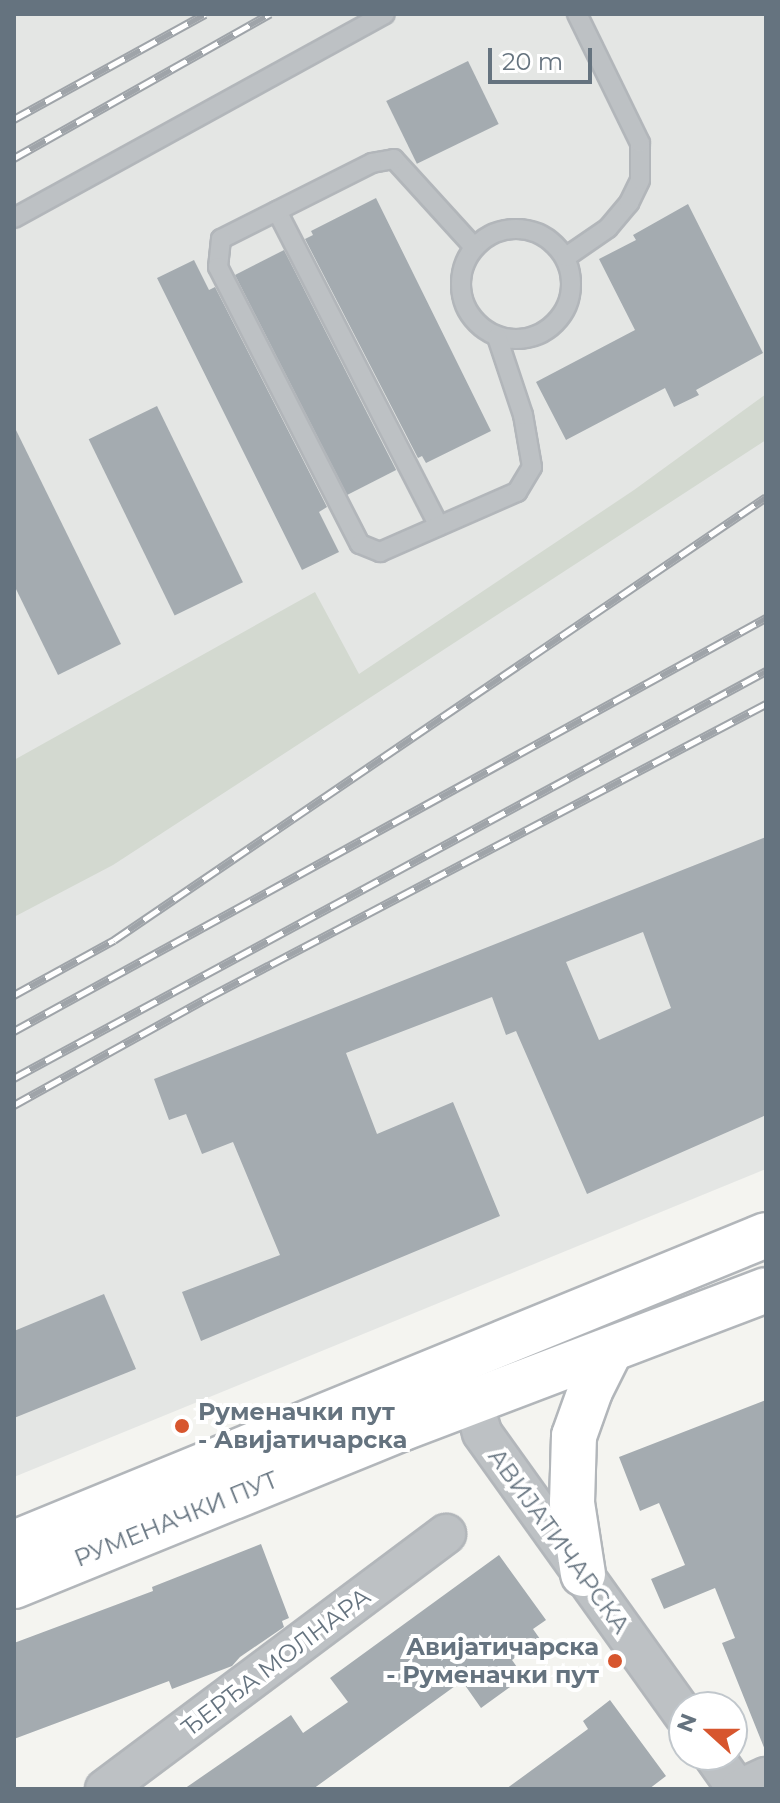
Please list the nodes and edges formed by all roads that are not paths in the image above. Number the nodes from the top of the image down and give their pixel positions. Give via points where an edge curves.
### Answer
1 (385, 14) edge
2 (577, 14) edge
3 (277, 211) junction
4 (14, 218) edge
5 (474, 247) junction
6 (566, 257) junction
7 (497, 337) junction
8 (439, 526) junction
9 (766, 1235) edge
10 (766, 1290) edge
11 (528, 1331) junction
12 (610, 1351) junction
13 (473, 1401) junction
14 (446, 1534) dead end
15 (14, 1543) edge
16 (583, 1574) junction
17 (14, 1586) edge
18 (668, 1693) edge
19 (725, 1771) edge
20 (766, 1777) edge
21 (105, 1789) edge
22 (738, 1789) edge

1 - 4 lane
2 - 6 lane via 640,143 640,180 608,228
3 - 5 lane via 372,163 394,159
3 - 8 lane
3 - 8 lane via 221,239 218,267 360,544 380,552
5 - 6 lane via 496,232 522,228 547,237
5 - 7 lane via 462,272 462,298 475,322
6 - 7 lane via 572,283 566,309 548,330 523,339
7 - 8 lane via 523,415 532,467 517,492
9 - 11 main road, РУМЕНАЧКИ ПУТ
10 - 12 main road, РУМЕНАЧКИ ПУТ
11 - 13 street, РУМЕНАЧКИ ПУТ via 484,1376
11 - 15 main road, РУМЕНАЧКИ ПУТ
12 - 13 main road, РУМЕНАЧКИ ПУТ
12 - 16 main road via 574,1436 572,1503
13 - 16 street, АВИЈАТИЧАРСКА via 482,1433
13 - 17 main road, РУМЕНАЧКИ ПУТ
14 - 21 street, ЂЕРЂА МОЛНАРА
16 - 18 street, АВИЈАТИЧАРСКА
19 - 22 street
20 - 22 street

